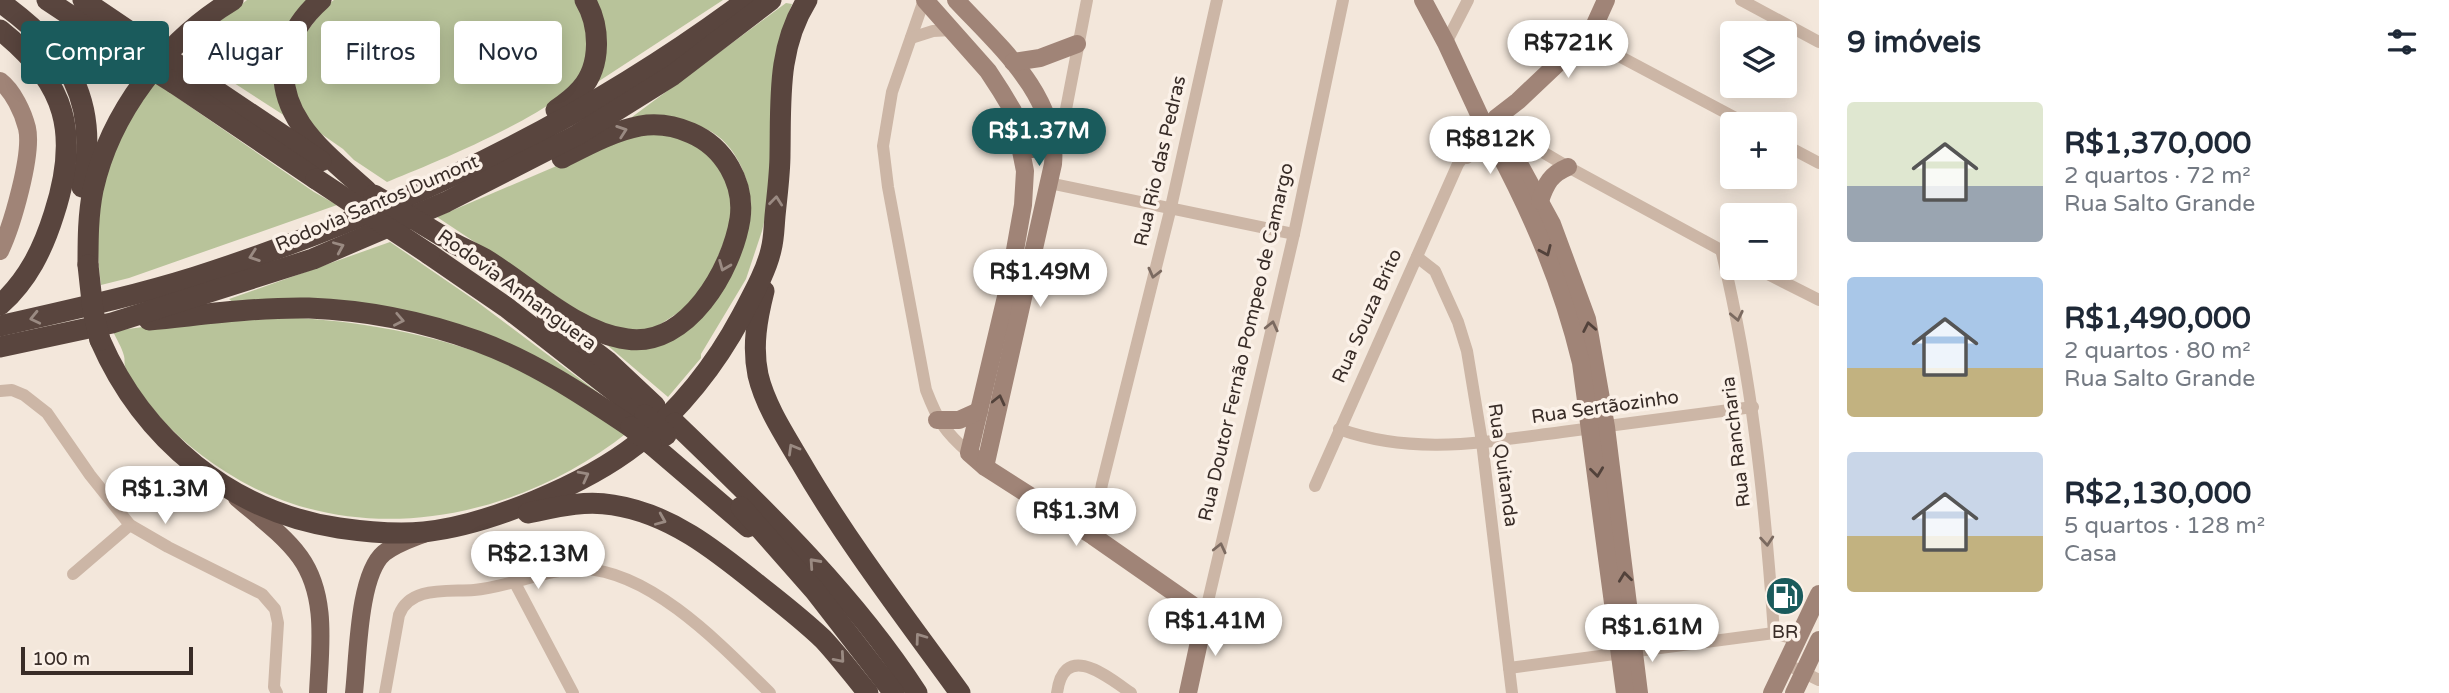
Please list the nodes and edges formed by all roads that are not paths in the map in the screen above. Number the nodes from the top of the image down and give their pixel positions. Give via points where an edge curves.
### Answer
1 (47, 0) edge
2 (83, 0) edge
3 (233, 0) edge
4 (321, 0) edge
5 (585, 0) edge
6 (747, 0) edge
7 (771, 0) edge
8 (807, 0) edge
9 (925, 0) edge
10 (956, 0) edge
11 (1087, 0) edge
12 (1217, 0) edge
13 (1343, 0) edge
14 (1429, 0) edge
15 (1468, 0) edge
16 (1606, 0) edge
17 (1741, 0) edge
18 (0, 2) edge
19 (85, 21) edge
20 (107, 21) edge
21 (0, 30) edge
22 (952, 30) junction
23 (1592, 31) junction
24 (911, 38) junction
25 (1819, 42) edge
26 (1446, 43) junction
27 (1077, 44) junction
28 (1013, 62) junction
29 (169, 70) edge
30 (179, 76) junction
31 (0, 81) edge
32 (1724, 112) edge
33 (1494, 129) junction
34 (1055, 145) junction
35 (1021, 148) junction
36 (1797, 151) edge
37 (1819, 163) edge
38 (1568, 167) junction
39 (454, 173) junction
40 (1049, 183) junction
41 (1524, 185) junction
42 (370, 193) junction
43 (1541, 201) junction
44 (446, 202) junction
45 (1171, 207) junction
46 (1294, 234) junction
47 (447, 239) junction
48 (1720, 249) edge
49 (771, 250) junction
50 (0, 251) edge
51 (1417, 257) junction
52 (84, 269) junction
53 (1732, 280) edge
54 (1780, 280) edge
55 (1819, 300) edge
56 (0, 305) edge
57 (0, 326) edge
58 (106, 331) junction
59 (0, 347) edge
60 (0, 391) edge
61 (1753, 407) junction
62 (979, 411) junction
63 (643, 416) junction
64 (937, 420) junction
65 (1599, 428) junction
66 (1339, 429) junction
67 (664, 434) junction
68 (1482, 443) junction
69 (969, 453) junction
70 (985, 467) junction
71 (216, 480) junction
72 (1315, 486) dead end
73 (474, 521) junction
74 (130, 525) junction
75 (428, 531) junction
76 (1093, 536) junction
77 (73, 574) dead end
78 (514, 583) junction
79 (1819, 594) edge
80 (1205, 614) junction
81 (1774, 633) junction
82 (1798, 640) junction
83 (1819, 640) edge
84 (1628, 651) junction
85 (895, 659) junction
86 (1786, 664) junction
87 (1509, 668) junction
88 (1811, 677) edge
89 (277, 693) edge
90 (318, 693) edge
91 (354, 693) edge
92 (385, 693) edge
93 (573, 693) edge
94 (770, 693) edge
95 (868, 693) edge
96 (894, 693) edge
97 (917, 693) edge
98 (926, 693) edge
99 (960, 693) edge
100 (1057, 693) edge
101 (1131, 693) edge
102 (1188, 693) edge
103 (1512, 693) edge
104 (1625, 693) edge
105 (1639, 693) edge
106 (1772, 693) edge
107 (1794, 693) edge

1 - 19 highway, Rodovia Anhanguera
2 - 20 highway, Rodovia Anhanguera
3 - 52 highway via 177,44 129,103 93,190
4 - 42 highway via 299,23 289,44 283,67 285,89 291,111 306,132
5 - 39 highway via 597,47 583,87 550,114
6 - 39 highway, Rodovia Santos Dumont via 702,33 553,124
7 - 44 highway, Rodovia Santos Dumont via 673,75 577,135
49 -> 8 highway via 782,66 795,19
9 - 22 street
9 - 24 street
10 - 28 street
11 - 27 street
12 - 45 street, Rua Rio das Pedras
13 - 46 street, Rua Doutor Fernão Pompeo de Camargo
14 - 26 street
15 - 26 street
16 - 23 street
17 - 25 street
18 - 52 highway via 50,43 79,90 87,162 76,241
21 - 56 highway via 47,79 61,108 67,147 62,191 49,232 29,273
22 - 24 street via 933,30
22 - 35 street via 988,71 1013,111
23 - 32 street via 1617,55
23 - 33 street, Rua Souza Brito
24 - 64 street via 892,92 883,146 921,370
26 - 33 street via 1474,101
27 - 28 street
27 - 34 street via 1062,130
28 - 34 street via 1045,111
29 - 30 highway, Rodovia Anhanguera, bridge
30 - 42 highway, Rodovia Anhanguera
30 - 63 highway, Rodovia Anhanguera, bridge via 316,179 506,307
31 - 50 street via 7,86 28,130 19,195
33 - 38 street
33 - 41 street via 1506,138
33 - 51 street, Rua Souza Brito via 1458,164
34 - 35 street
34 - 40 street
35 - 62 street via 1023,205
36 - 37 street
38 - 43 street via 1548,181
38 - 48 street
39 -> 57 highway, Rodovia Santos Dumont via 310,237 195,277
40 - 45 street
70 -> 40 street
41 - 43 street
41 -> 65 street via 1567,308
42 - 47 highway, Rodovia Anhanguera, bridge
65 -> 43 street via 1587,319
44 -> 47 highway via 516,180 622,130 657,124 681,129 720,152 739,191 740,218 718,279 685,322 651,338 628,340 592,328
58 -> 44 highway, Rodovia Santos Dumont via 313,259
45 - 46 street
45 -> 76 street, Rua Rio das Pedras
80 -> 46 street, Rua Doutor Fernão Pompeo de Camargo
47 - 63 highway, Rodovia Anhanguera via 607,361
73 -> 49 highway via 555,491 620,457 640,441 711,365 745,310
99 -> 49 highway via 829,511 769,403 759,379 755,345
51 - 66 street, Rua Souza Brito
51 - 68 street, Rua Quitanda via 1435,271 1458,322
52 - 58 highway, bridge via 85,299
53 -> 61 street, Rua Rancharia
54 - 55 street
58 - 59 highway, Rodovia Santos Dumont
58 -> 63 highway via 238,311 309,308 368,314 477,341
58 - 71 highway via 110,362 125,389 160,434
60 - 74 street via 24,395 47,414
61 - 65 street, Rua Sertãozinho
61 -> 81 street, Rua Rancharia
62 - 64 street
62 - 69 street
63 - 67 highway, Rodovia Anhanguera
63 - 67 highway, bridge
64 - 69 street
65 - 68 street, Rua Sertãozinho
65 - 84 street
66 - 68 street, Rua Sertãozinho via 1419,446
66 - 72 street, Rua Souza Brito
85 -> 67 highway, Rodovia Anhanguera via 862,614 805,552
67 - 96 highway, Rodovia Anhanguera via 735,501 794,566
68 - 87 street, Rua Quitanda
69 - 70 street
70 - 76 street
71 - 75 highway via 253,502 321,526 390,533
71 - 90 main road via 300,556 308,570 320,617
73 - 75 highway
73 -> 95 highway via 591,503 657,517 715,551 798,617
74 - 77 street
74 - 89 street via 262,594 275,609 278,623
75 - 91 main road via 383,554 370,572
76 - 80 street
78 - 92 street via 411,597 399,615
78 - 93 street
78 - 94 street via 583,569 629,581 695,622
79 - 82 street
80 - 102 street, Rua Doutor Fernão Pompeo de Camargo
81 - 82 street
81 - 84 street
82 - 86 street
83 - 88 street
84 - 87 street
84 - 104 street
84 - 105 street
85 - 97 highway, Rodovia Anhanguera
85 - 98 highway
86 - 88 street
86 - 106 street
87 - 103 street, Rua Quitanda
88 - 107 street
100 - 101 street via 1060,680 1076,666 1091,666

